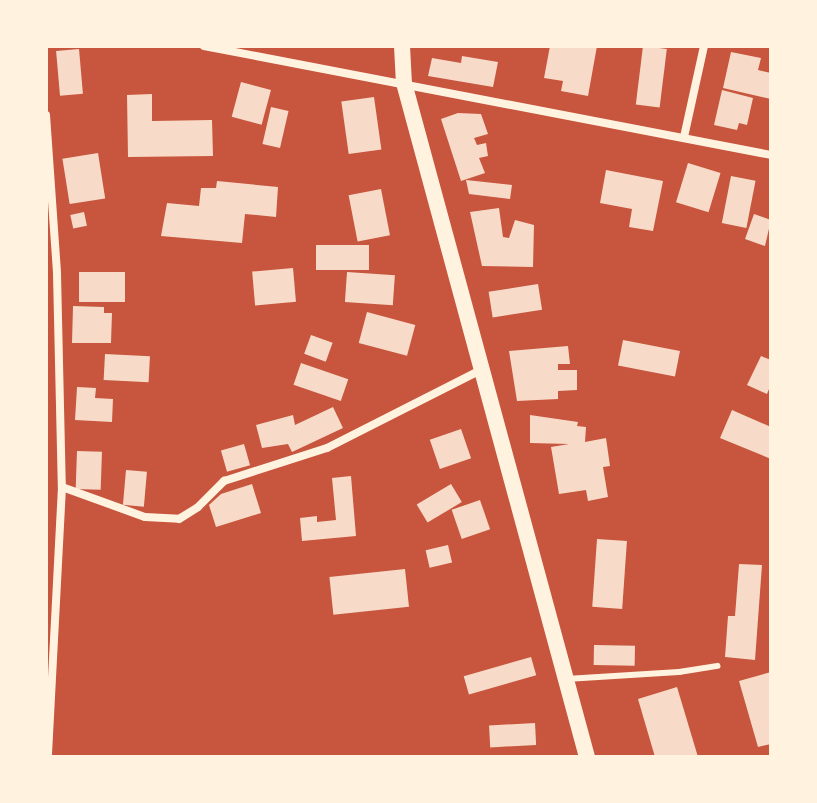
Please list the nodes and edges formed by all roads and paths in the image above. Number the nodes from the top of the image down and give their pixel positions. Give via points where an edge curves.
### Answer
1 (204, 46) edge
2 (402, 46) edge
3 (704, 46) edge
4 (404, 83) junction
5 (46, 115) edge
6 (684, 137) junction
7 (771, 155) edge
8 (479, 371) junction
9 (62, 487) junction
10 (718, 666) dead end
11 (566, 679) junction
12 (48, 757) edge
13 (587, 757) edge

1 - 4 street
2 - 4 main road
3 - 6 street
4 - 6 street
4 - 8 main road
5 - 9 street via 57,274
6 - 7 street
8 - 9 street via 327,448 224,481 179,519 145,517
8 - 11 main road
9 - 12 street
10 - 11 lane
11 - 13 main road

